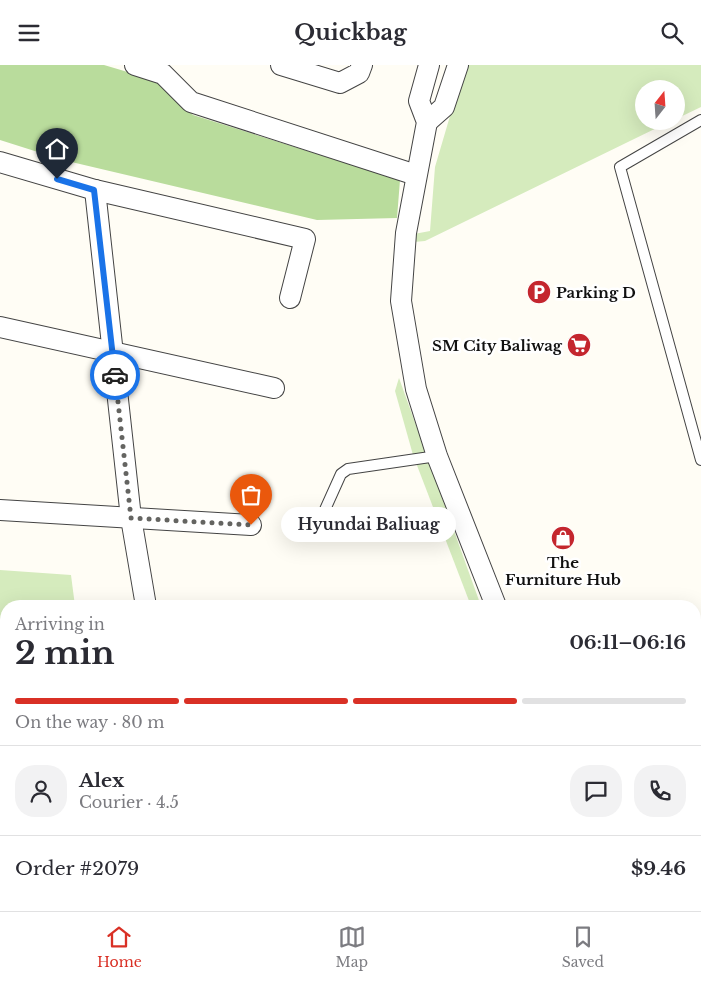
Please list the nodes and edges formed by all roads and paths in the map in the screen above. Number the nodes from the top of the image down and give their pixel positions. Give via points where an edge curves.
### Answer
1 (135, 65) edge
2 (362, 65) edge
3 (429, 65) edge
4 (458, 65) edge
5 (284, 66) edge
6 (701, 120) edge
7 (427, 122) junction
8 (0, 162) edge
9 (416, 175) junction
10 (94, 190) junction
11 (290, 298) dead end
12 (0, 327) edge
13 (112, 351) junction
14 (274, 388) dead end
15 (437, 456) junction
16 (701, 460) edge
17 (0, 510) edge
18 (324, 514) dead end
19 (131, 518) junction
20 (251, 525) dead end
21 (145, 600) edge
22 (494, 600) edge

1 - 9 street via 163,74 192,102
2 - 5 street via 359,73 340,83
3 - 7 street via 419,101
4 - 7 street via 444,107
6 - 16 lane via 620,167
7 - 9 street
8 - 10 street
9 - 15 street via 406,233 401,301 416,389
10 - 11 street via 305,239
10 - 13 street
12 - 13 street
13 - 14 street
13 - 19 street
15 - 18 lane via 348,469 341,474
15 - 22 street
17 - 19 street
19 - 20 street
19 - 21 street

